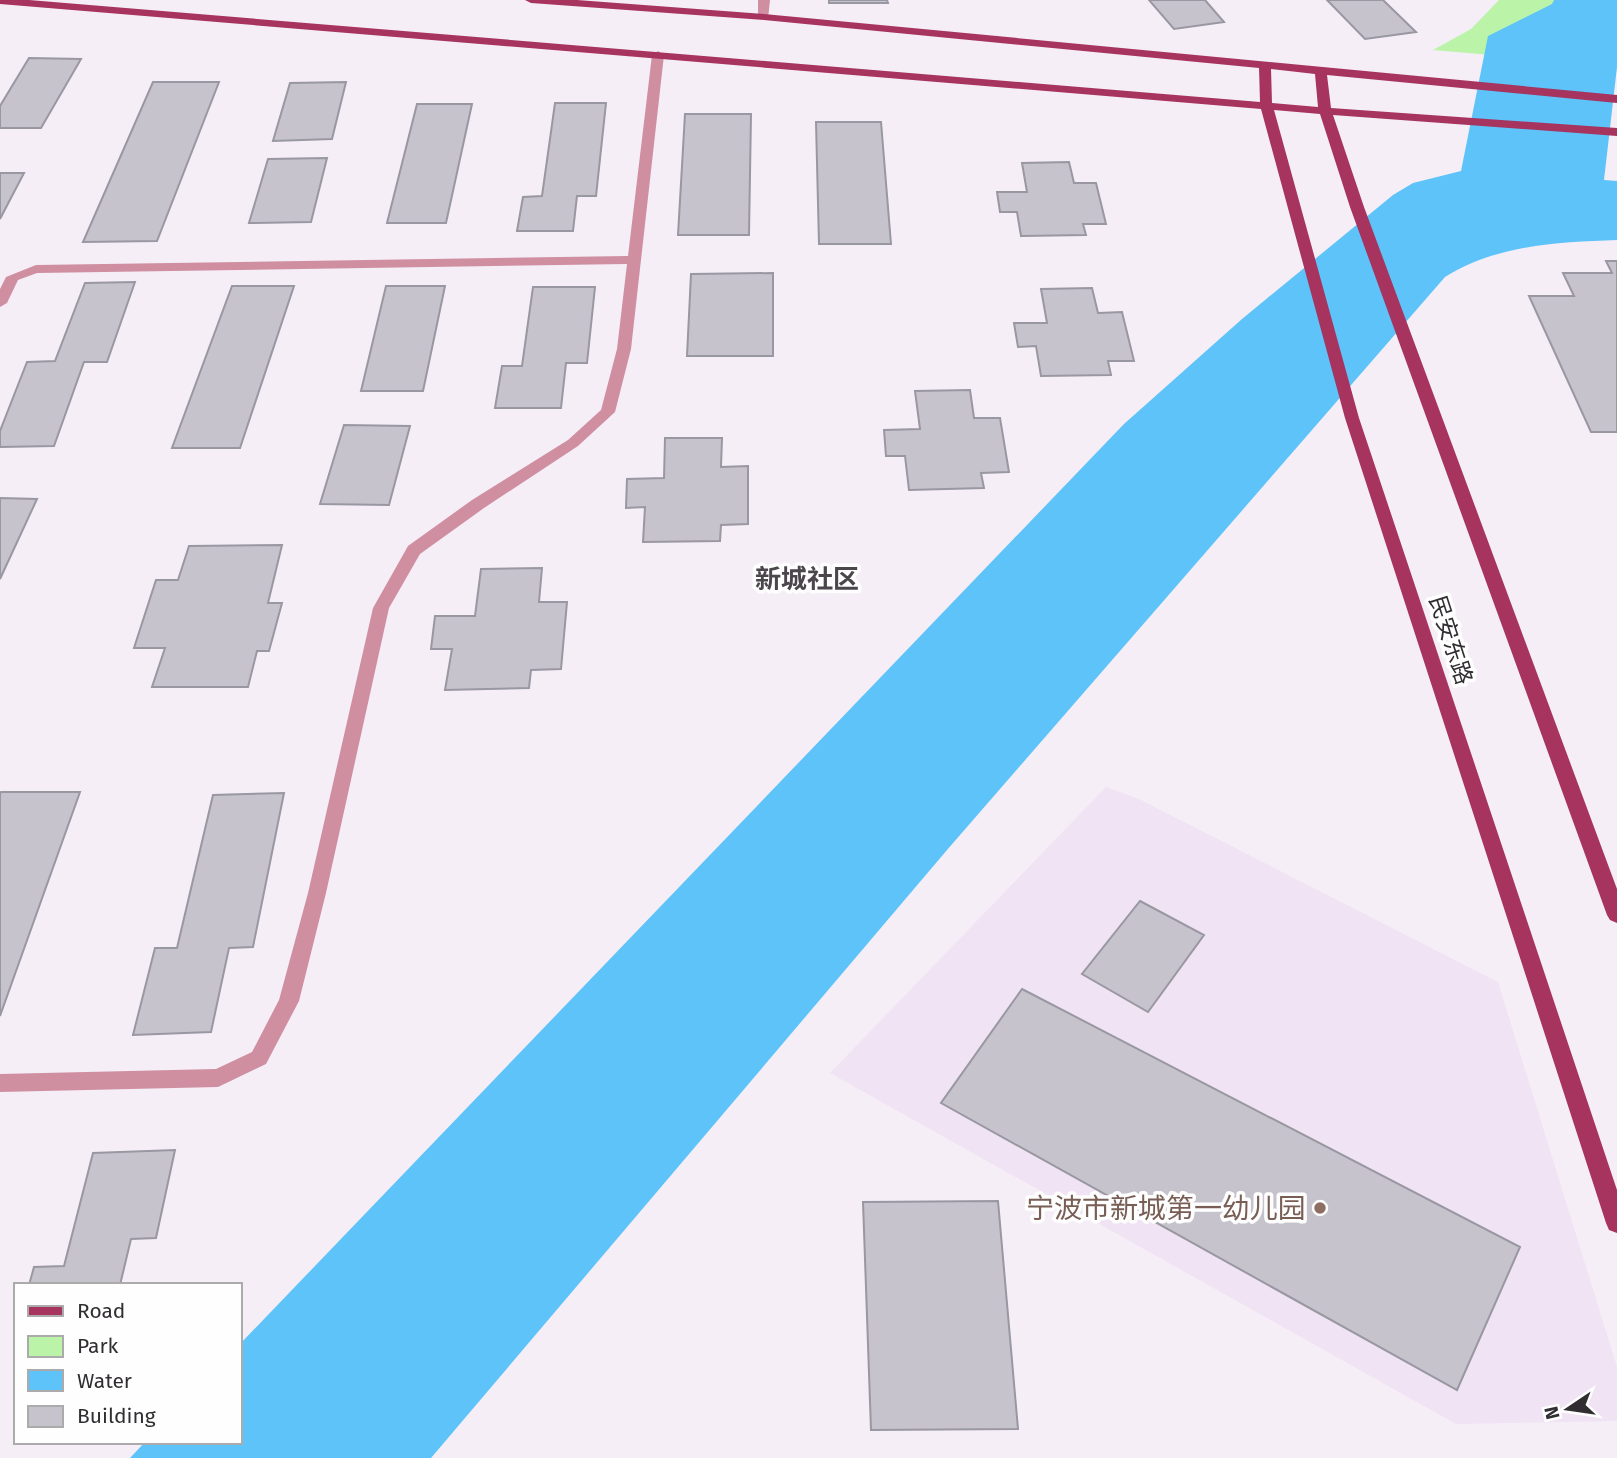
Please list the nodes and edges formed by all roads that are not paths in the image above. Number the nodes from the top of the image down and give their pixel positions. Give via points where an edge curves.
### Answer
1 (531, 0) edge
2 (764, 0) edge
3 (0, 1) edge
4 (764, 17) junction
5 (658, 55) junction
6 (1265, 66) junction
7 (1321, 71) junction
8 (1617, 99) edge
9 (1266, 105) junction
10 (1325, 111) junction
11 (1617, 132) edge
12 (634, 260) junction
13 (0, 303) edge
14 (1617, 915) edge
15 (0, 1083) edge
16 (1617, 1223) edge

1 - 4 main road
2 - 4 street
3 - 5 main road
4 - 6 main road
5 - 9 main road
5 - 12 street
6 - 7 main road
6 - 9 main road, 民安东路
7 - 8 main road
7 - 10 main road
9 - 10 main road
9 - 16 main road, 民安东路 via 1352,418
10 - 11 main road
10 - 14 main road
12 - 13 street via 36,269 13,277
12 - 15 street via 624,349 608,412 573,443 414,550 381,608 289,1001 259,1058 218,1078

